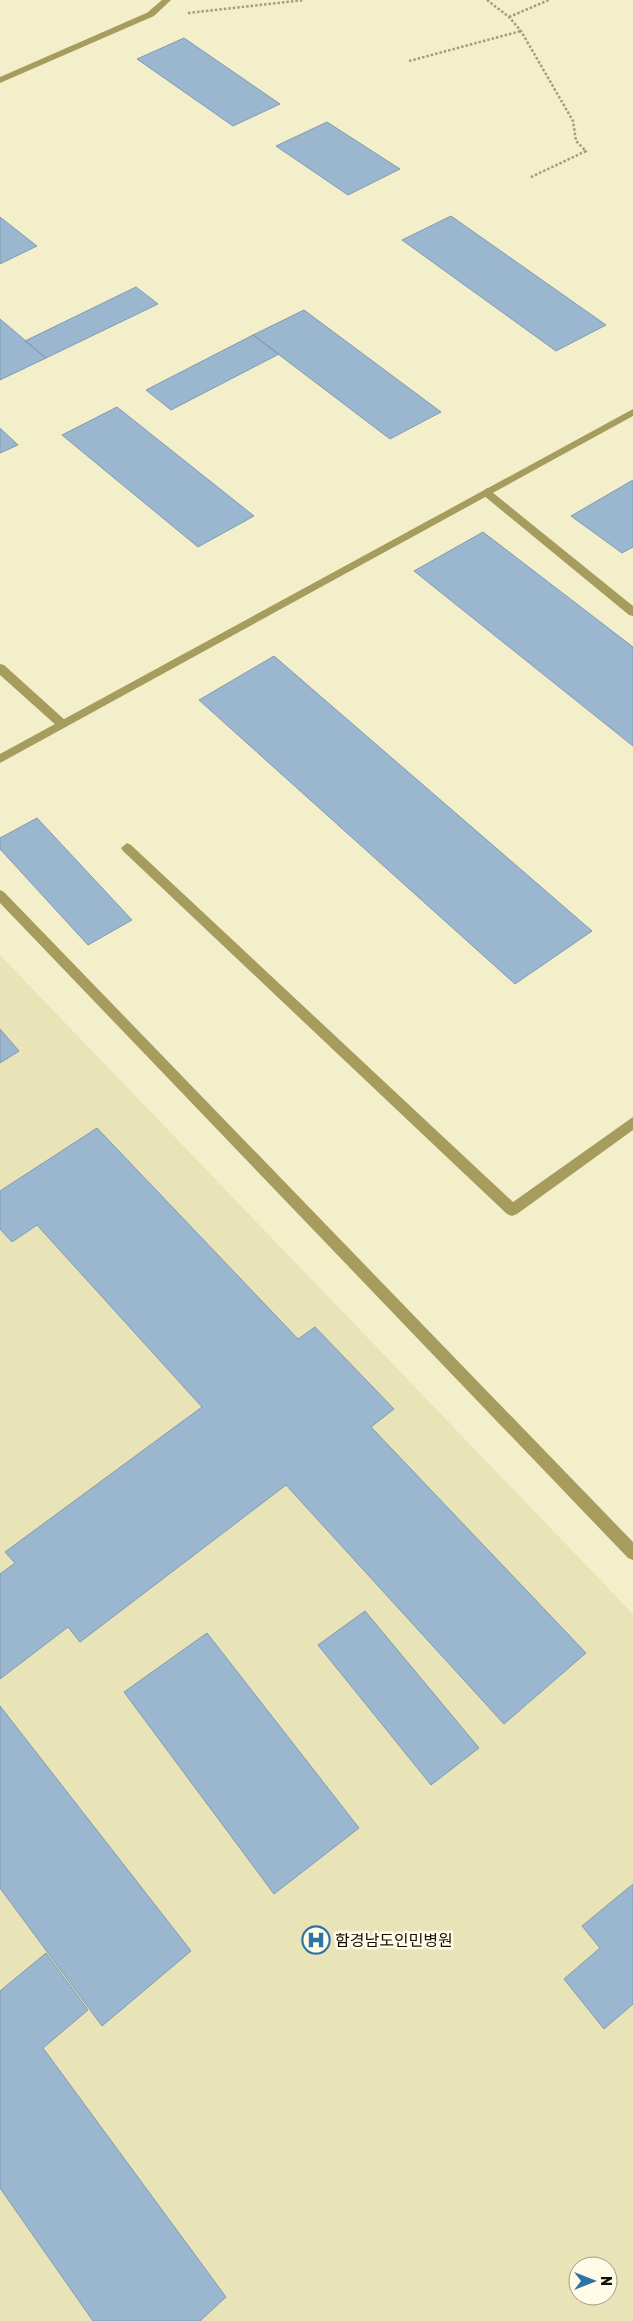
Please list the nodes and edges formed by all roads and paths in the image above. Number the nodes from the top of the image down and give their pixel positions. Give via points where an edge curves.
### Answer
1 (167, 0) edge
2 (304, 0) edge
3 (487, 0) edge
4 (549, 0) edge
5 (151, 14) junction
6 (510, 17) junction
7 (521, 31) junction
8 (409, 61) dead end
9 (0, 80) edge
10 (528, 178) dead end
11 (633, 412) edge
12 (487, 492) junction
13 (633, 612) edge
14 (0, 668) edge
15 (62, 724) junction
16 (0, 758) edge
17 (127, 848) dead end
18 (0, 895) edge
19 (633, 1123) edge
20 (633, 1553) edge

1 - 5 street
2 - 5 path
3 - 6 path
4 - 6 path
5 - 9 street
6 - 7 path
7 - 8 path
7 - 10 path via 574,121 576,141 586,151
11 - 12 street
12 - 13 street
12 - 15 street
14 - 15 street
15 - 16 street
17 - 19 street via 512,1210
18 - 20 street

